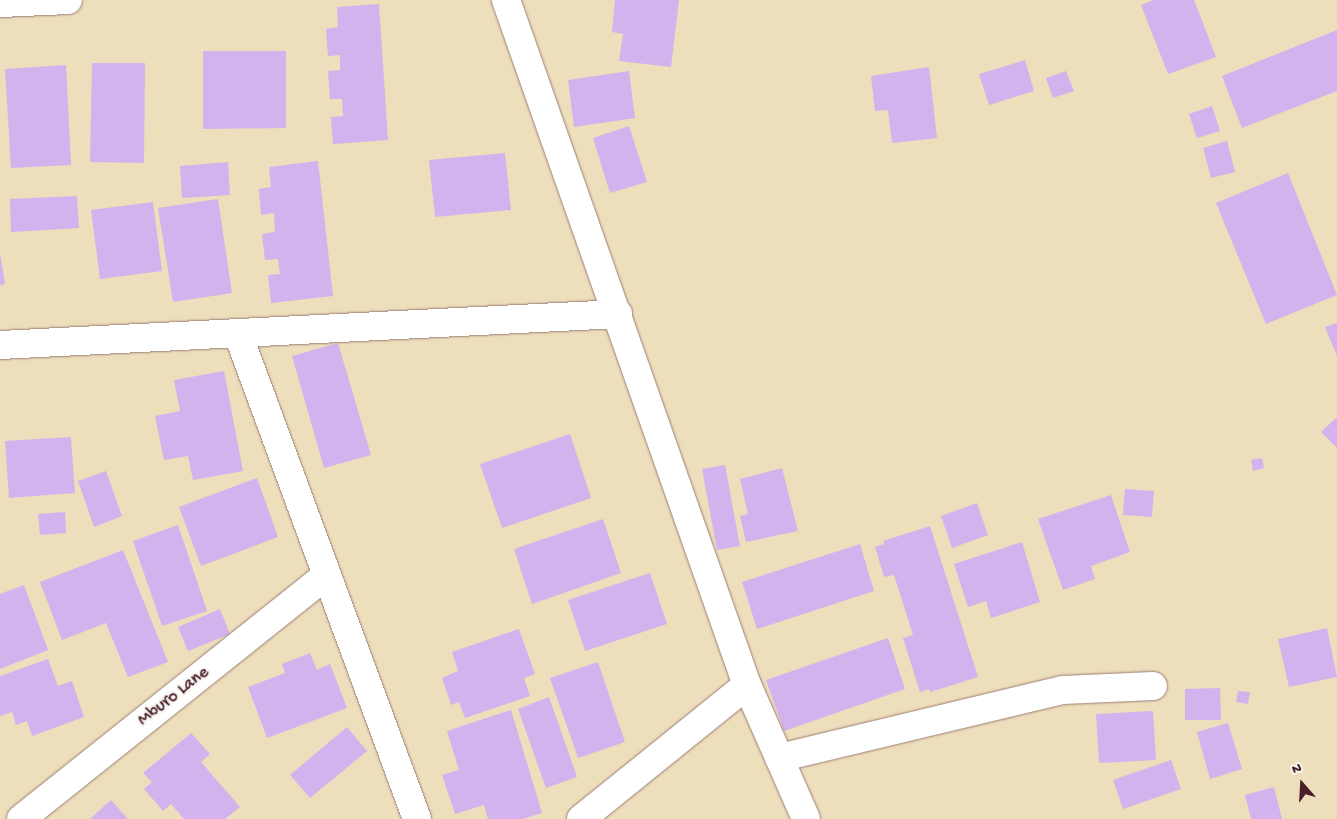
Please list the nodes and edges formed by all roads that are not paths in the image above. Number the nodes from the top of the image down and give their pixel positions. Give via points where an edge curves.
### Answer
1 (68, 0) edge
2 (506, 0) edge
3 (0, 3) edge
4 (618, 314) junction
5 (238, 334) junction
6 (0, 346) edge
7 (327, 575) junction
8 (747, 685) junction
9 (1153, 686) dead end
10 (779, 758) junction
11 (21, 819) edge
12 (417, 819) edge
13 (582, 819) edge
14 (806, 819) edge

1 - 3 street
2 - 4 street
4 - 5 street
4 - 8 street
5 - 6 street
5 - 7 street
7 - 11 street, Mburo Lane
7 - 12 street
8 - 10 street
8 - 13 street
9 - 10 street via 1063,690
10 - 14 street

